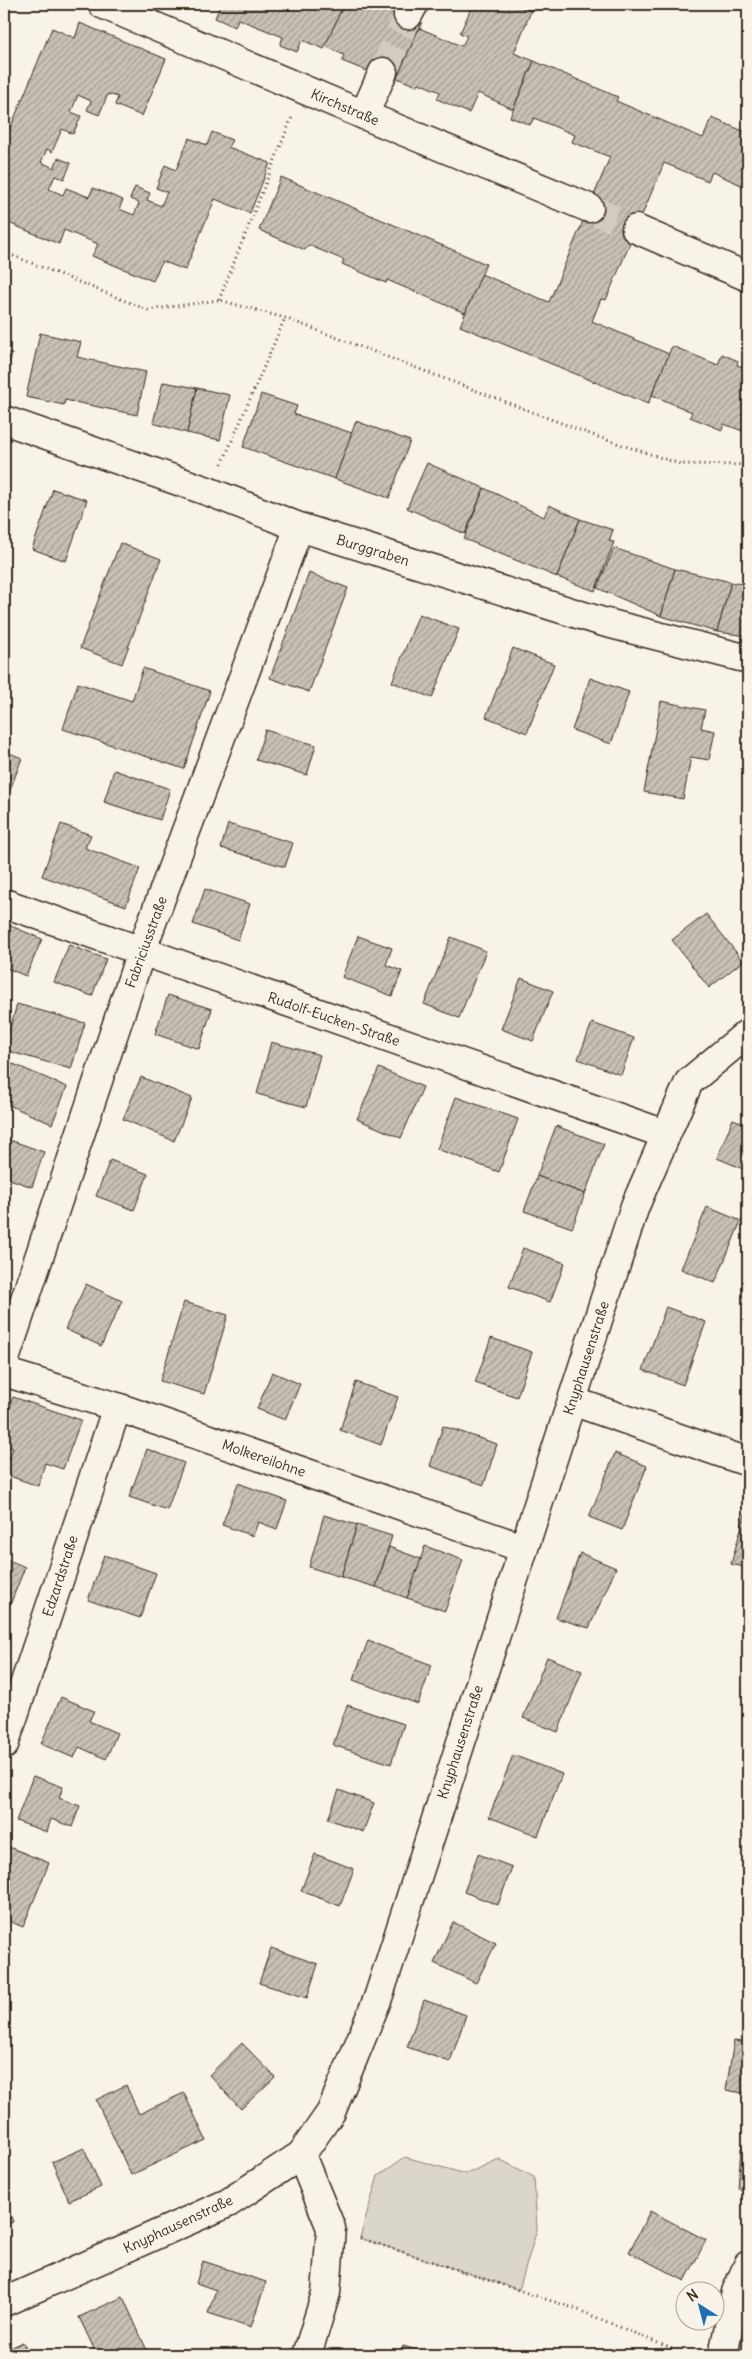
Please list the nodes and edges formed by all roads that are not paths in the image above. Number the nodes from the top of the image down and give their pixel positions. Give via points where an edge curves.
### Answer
1 (102, 4) edge
2 (383, 72) tunnel mouth
3 (364, 115) junction
4 (588, 208) tunnel mouth
5 (636, 229) tunnel mouth
6 (748, 277) edge
7 (4, 420) edge
8 (299, 526) junction
9 (748, 659) edge
10 (4, 904) edge
11 (142, 952) junction
12 (748, 1033) edge
13 (665, 1134) junction
14 (4, 1362) edge
15 (4, 1372) edge
16 (572, 1402) junction
17 (117, 1408) junction
18 (748, 1462) edge
19 (522, 1548) junction
20 (4, 1745) edge
21 (300, 2155) junction
22 (748, 2265) edge
23 (4, 2302) edge
24 (307, 2355) edge
25 (723, 2355) edge

1 - 3 street, Kirchstraße
2 - 3 street
3 - 4 street, Kirchstraße
5 - 6 street
7 - 8 street, Burggraben
8 - 9 street, Burggraben via 603,622
8 - 11 street, Fabriciusstraße
10 - 11 street, Rudolf-Eucken-Straße
11 - 13 street, Rudolf-Eucken-Straße
11 - 14 street, Fabriciusstraße
12 - 13 street, Knyphausenstraße via 688,1082
13 - 16 street, Knyphausenstraße via 636,1206
15 - 17 street, Molkereilohne
16 - 18 street
16 - 19 street, Knyphausenstraße
17 - 19 street, Molkereilohne
17 - 20 street, Edzardstraße
19 - 21 street, Knyphausenstraße via 378,1998 331,2112
21 - 23 street, Knyphausenstraße via 228,2204
21 - 24 street via 331,2228 326,2293
22 - 25 street via 736,2292

